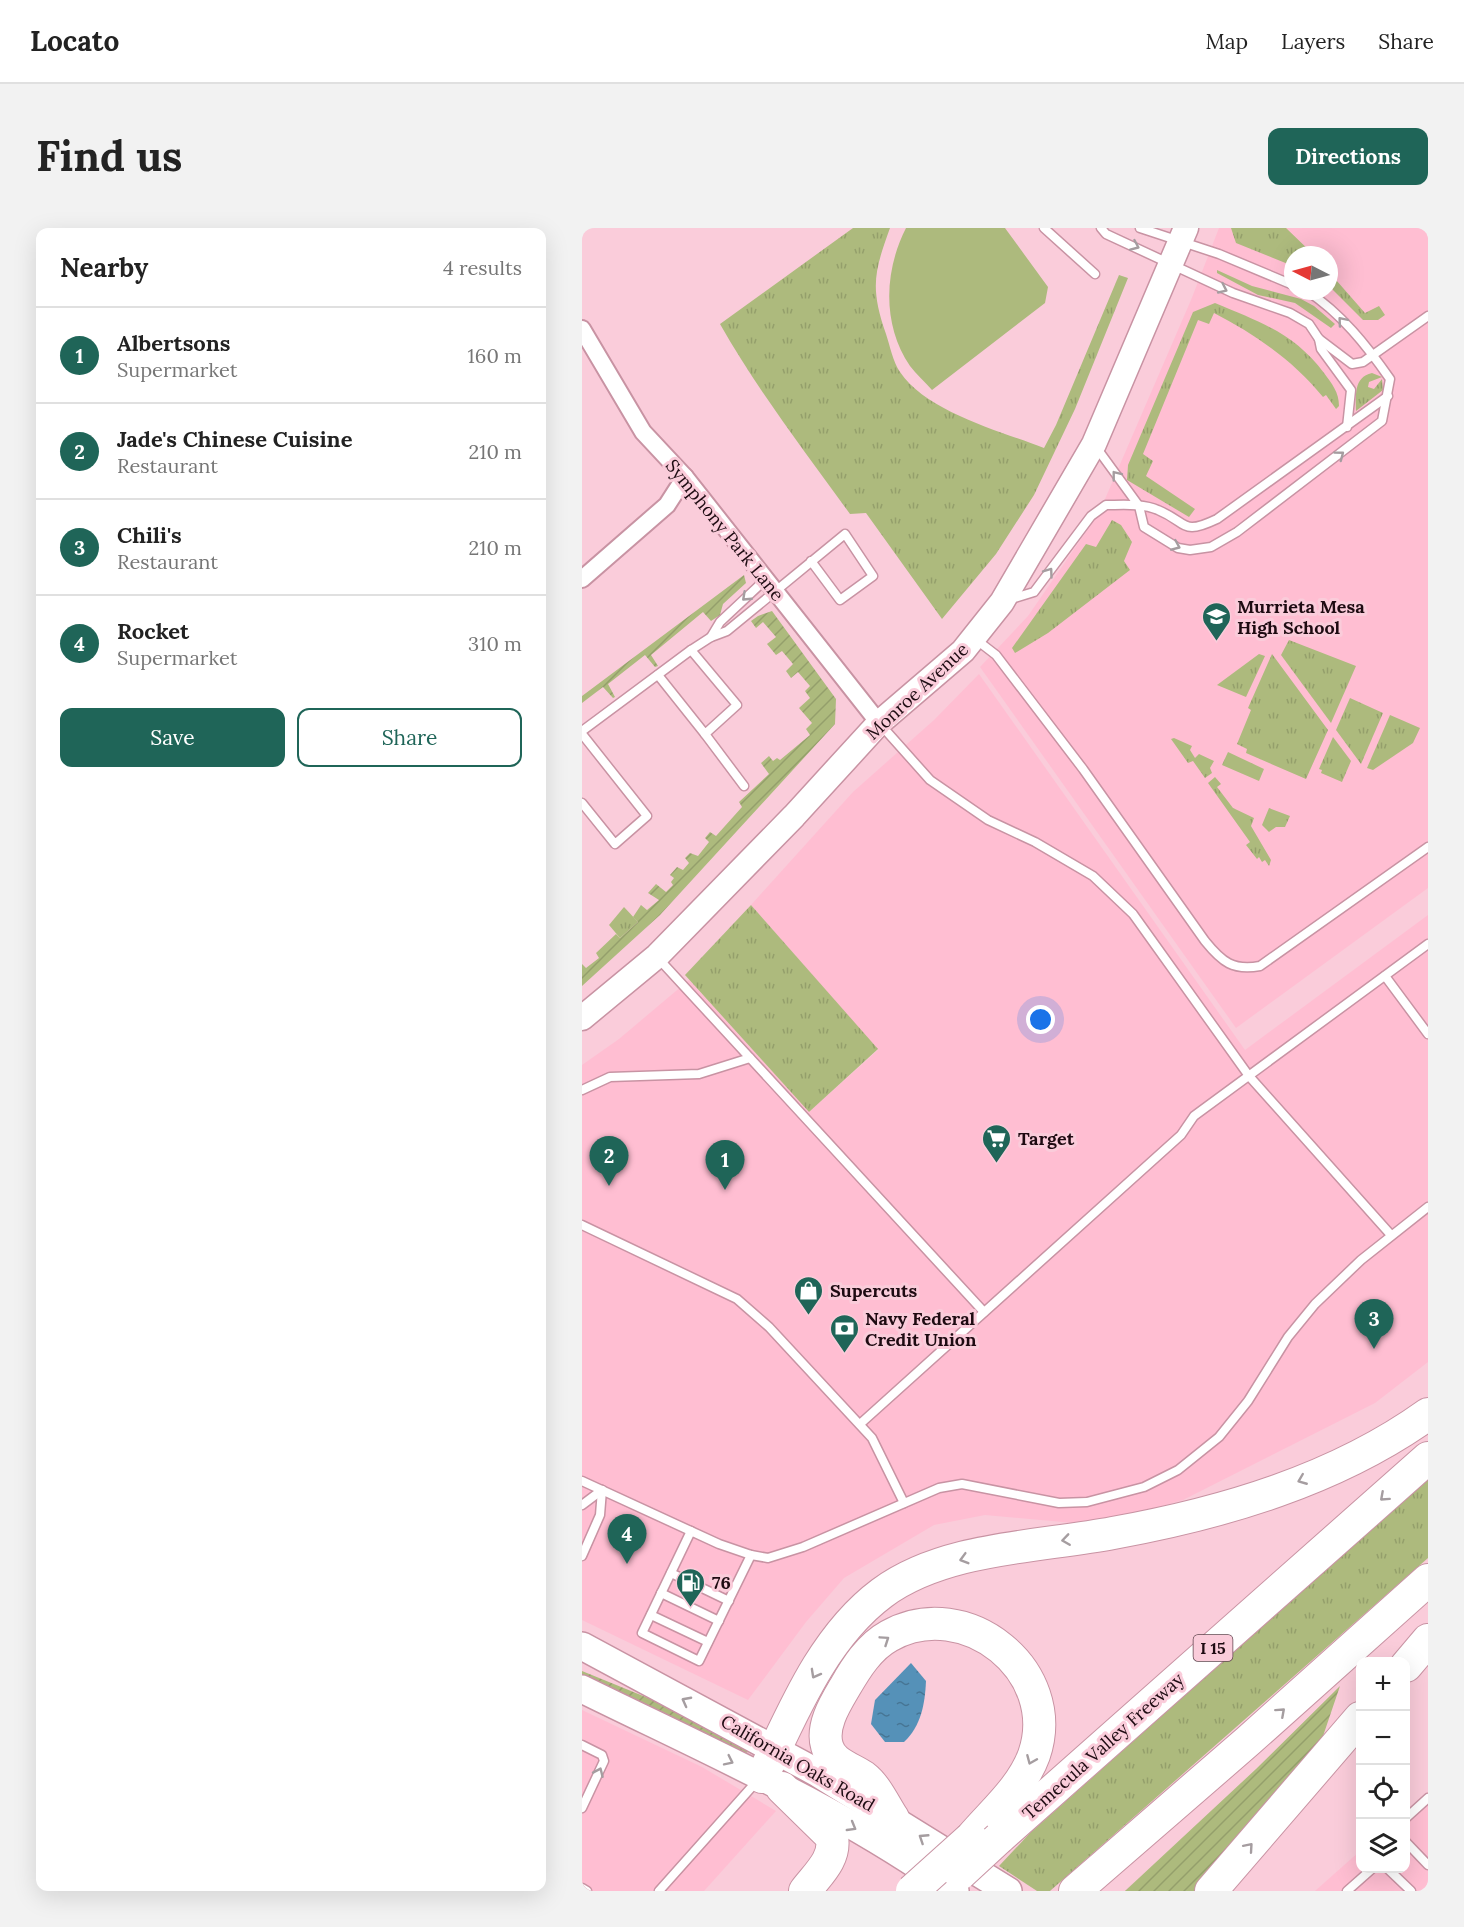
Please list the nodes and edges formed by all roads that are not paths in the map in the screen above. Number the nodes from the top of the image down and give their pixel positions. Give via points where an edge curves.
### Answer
1 (1044, 228) edge
2 (1101, 228) edge
3 (1140, 228) edge
4 (1183, 235) edge
5 (1170, 263) junction
6 (1095, 274) dead end
7 (1284, 281) edge
8 (1321, 300) edge
9 (1428, 316) edge
10 (582, 329) edge
11 (1319, 339) junction
12 (1373, 355) junction
13 (1388, 396) junction
14 (1347, 427) junction
15 (1094, 444) junction
16 (686, 477) junction
17 (1139, 506) junction
18 (811, 561) junction
19 (582, 579) edge
20 (771, 585) junction
21 (1002, 602) junction
22 (727, 615) junction
23 (735, 624) junction
24 (711, 637) junction
25 (974, 637) junction
26 (691, 650) junction
27 (658, 675) junction
28 (879, 723) junction
29 (582, 733) edge
30 (705, 734) junction
31 (744, 786) dead end
32 (582, 803) edge
33 (1428, 847) edge
34 (1428, 944) edge
35 (657, 956) junction
36 (1385, 976) junction
37 (582, 1018) edge
38 (1428, 1034) edge
39 (750, 1059) junction
40 (1249, 1076) junction
41 (582, 1090) edge
42 (1427, 1209) edge
43 (582, 1225) edge
44 (1391, 1235) junction
45 (984, 1312) junction
46 (1428, 1414) edge
47 (860, 1424) junction
48 (1428, 1458) edge
49 (582, 1481) edge
50 (602, 1490) junction
51 (904, 1503) junction
52 (582, 1505) edge
53 (691, 1531) junction
54 (751, 1555) junction
55 (582, 1556) edge
56 (671, 1573) junction
57 (1428, 1580) edge
58 (661, 1593) junction
59 (729, 1600) junction
60 (651, 1615) junction
61 (718, 1621) junction
62 (1428, 1640) edge
63 (708, 1642) junction
64 (582, 1646) edge
65 (1410, 1661) edge
66 (582, 1689) edge
67 (1356, 1723) edge
68 (582, 1745) edge
69 (775, 1748) junction
70 (772, 1782) junction
71 (1428, 1798) edge
72 (582, 1808) edge
73 (1410, 1814) edge
74 (893, 1818) junction
75 (985, 1838) junction
76 (1410, 1846) edge
77 (1428, 1865) edge
78 (1368, 1873) edge
79 (1391, 1873) edge
80 (582, 1888) edge
81 (1084, 1890) edge
82 (587, 1891) edge
83 (659, 1891) edge
84 (805, 1891) edge
85 (912, 1891) edge
86 (941, 1891) edge
87 (955, 1891) edge
88 (1008, 1891) edge
89 (1211, 1891) edge
90 (1347, 1891) edge
91 (1411, 1891) edge

1 - 6 lane
2 -> 5 lane via 1106,234
3 - 4 lane
4 - 5 street, Monroe Avenue
4 - 7 lane
5 -> 11 lane via 1233,293 1290,313 1309,324
5 - 15 street, Monroe Avenue
12 -> 8 lane
9 - 12 lane
10 - 16 street, Symphony Park Lane via 643,432
11 - 12 lane via 1352,364 1363,363
11 - 14 lane via 1321,349 1350,390
12 - 13 lane via 1390,379
13 - 14 lane
17 -> 13 lane via 1144,527 1178,548 1211,548 1367,435 1382,422
14 - 17 lane via 1217,519 1198,528 1188,528 1156,509
17 -> 15 lane
15 - 21 street, Monroe Avenue
16 - 19 street via 667,505
16 - 20 street, Symphony Park Lane
21 -> 17 lane via 1034,592 1091,516 1106,505
18 - 18 lane via 845,534 873,576 840,600
18 - 20 lane
20 -> 22 lane
20 - 23 lane
20 - 28 street, Symphony Park Lane
21 - 25 street, Monroe Avenue
22 - 23 lane
22 - 24 lane
23 - 24 lane
24 - 26 lane
25 - 28 street, Monroe Avenue
25 - 33 lane via 996,655 1205,942 1232,967 1260,966
26 - 27 lane
26 - 30 lane via 737,705
27 - 29 lane
27 - 30 lane
28 - 35 street, Monroe Avenue via 795,816
28 - 40 lane via 930,780 988,820 1093,876 1133,914
29 - 32 lane via 647,816 615,844
30 - 31 lane
34 - 36 lane
35 - 37 street, Monroe Avenue
35 - 39 lane
36 - 38 lane
36 - 40 lane
39 - 41 lane via 699,1074 610,1077
39 - 45 lane
40 - 44 lane
40 - 45 lane via 1194,1116 1181,1135
42 - 44 lane
43 - 47 lane via 736,1299 769,1327
44 - 51 lane via 1315,1304 1219,1437 1178,1470 1144,1487 1087,1502 1059,1503 962,1484 939,1488
45 - 47 lane
46 -> 69 highway via 1364,1454 1252,1500 1111,1534 980,1554 919,1572 884,1592 837,1639
47 - 51 lane via 872,1438
48 -> 75 highway, Temecula Valley Freeway / I 15
49 - 50 lane
50 - 52 lane
50 - 53 lane
50 - 55 lane via 600,1515
51 - 54 lane via 803,1547 768,1558
53 - 54 lane
53 - 56 lane
54 - 59 lane
56 - 58 lane
56 - 59 lane
81 -> 57 highway
58 - 60 lane
58 - 61 lane
59 - 61 lane
60 - 63 lane
60 - 63 lane via 642,1633 699,1661
61 - 63 lane
62 - 65 highway
69 -> 64 main road, California Oaks Road
66 -> 70 main road, California Oaks Road
89 -> 67 highway
72 -> 68 lane via 604,1761 602,1755
69 - 70 highway
69 - 74 main road, California Oaks Road
70 - 83 lane
70 - 84 highway via 832,1837 831,1856
70 -> 87 main road, California Oaks Road via 929,1872
71 - 73 lane
74 -> 75 highway via 866,1779 835,1760 828,1750 826,1728 854,1671 888,1636 920,1625 957,1625 991,1640 1021,1667 1036,1703 1039,1730 1034,1755
88 -> 74 main road, California Oaks Road
75 - 85 highway, bridge
75 - 86 highway, Temecula Valley Freeway / I 15, bridge
76 - 77 lane
78 - 90 lane
79 - 91 lane
80 - 82 lane

